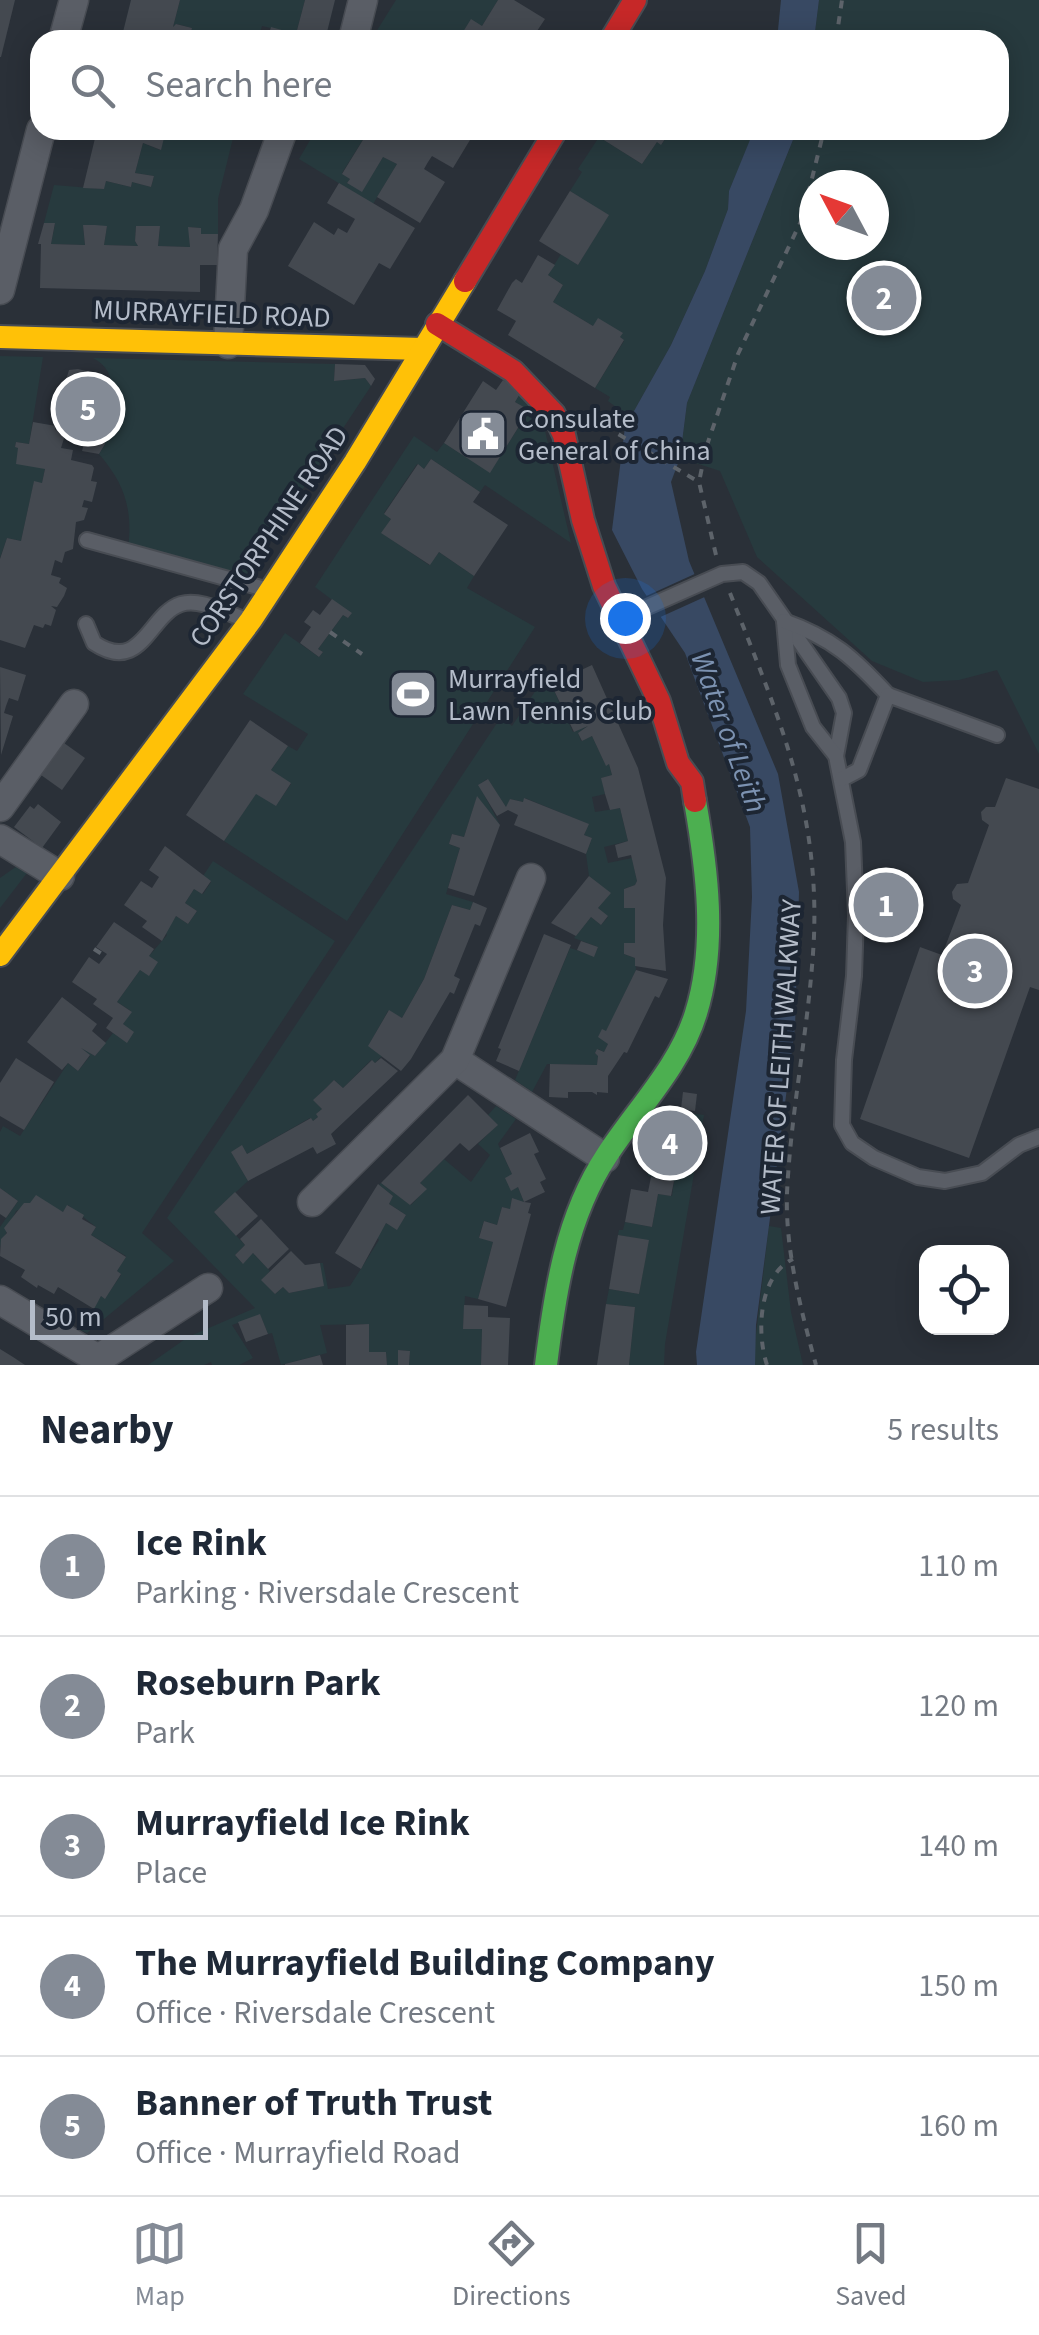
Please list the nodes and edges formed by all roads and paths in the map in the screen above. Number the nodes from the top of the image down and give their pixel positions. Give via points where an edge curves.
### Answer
1 (74, 0) edge
2 (363, 0) edge
3 (635, 0) edge
4 (842, 0) edge
5 (66, 30) edge
6 (356, 30) edge
7 (617, 30) edge
8 (838, 30) edge
9 (38, 140) edge
10 (279, 140) edge
11 (550, 140) edge
12 (822, 140) edge
13 (0, 290) edge
14 (437, 324) junction
15 (0, 338) edge
16 (228, 344) junction
17 (422, 350) junction
18 (607, 425) dead end
19 (700, 482) junction
20 (87, 540) dead end
21 (718, 576) junction
22 (270, 590) junction
23 (628, 616) junction
24 (249, 621) junction
25 (784, 621) junction
26 (86, 624) dead end
27 (330, 632) dead end
28 (362, 654) dead end
29 (888, 694) junction
30 (62, 722) dead end
31 (998, 735) dead end
32 (836, 756) junction
33 (842, 779) junction
34 (0, 807) edge
35 (4, 849) edge
36 (60, 876) junction
37 (530, 878) dead end
38 (856, 914) junction
39 (872, 915) dead end
40 (94, 949) dead end
41 (0, 955) edge
42 (105, 956) dead end
43 (455, 1060) junction
44 (1039, 1136) edge
45 (605, 1158) junction
46 (312, 1202) dead end
47 (793, 1258) junction
48 (208, 1288) dead end
49 (0, 1300) edge
50 (546, 1365) edge
51 (767, 1365) edge
52 (816, 1365) edge

1 - 5 street
2 - 6 street
3 - 7 street
4 - 8 path
9 - 13 street
10 - 16 street via 234,249
11 - 14 street, CORSTORPHINE ROAD
12 - 19 path, WATER OF LEITH WALKWAY via 802,218 738,354
14 - 17 street, CORSTORPHINE ROAD
14 - 23 street via 513,371 554,414 583,520
15 - 16 street, MURRAYFIELD ROAD
16 - 17 street, MURRAYFIELD ROAD
17 - 22 street, CORSTORPHINE ROAD
18 - 19 path
19 - 21 path, WATER OF LEITH WALKWAY
20 - 22 lane
21 - 23 lane
21 - 25 lane via 743,572 759,583
21 - 47 path, WATER OF LEITH WALKWAY via 784,729 805,807 814,934 787,1193
22 - 24 street, CORSTORPHINE ROAD
23 - 45 street via 678,762 692,782 708,928 690,1026
24 - 26 lane via 184,603 136,647 112,651 94,643
24 - 36 street, CORSTORPHINE ROAD
25 - 29 lane via 821,634
25 - 32 lane via 788,665 813,727
25 - 32 lane via 839,698 844,713
27 - 28 path
29 - 31 lane
29 - 33 lane via 859,770
30 - 34 street via 27,781
32 - 33 lane
33 - 38 lane
35 - 36 street
36 - 41 street, CORSTORPHINE ROAD
37 - 43 street
38 - 39 lane
38 - 44 lane via 840,1112 852,1143 918,1176 945,1181 982,1173
40 - 42 path
43 - 45 street
43 - 46 street
45 - 50 street via 565,1250
47 - 51 path via 775,1271 763,1304
47 - 52 path, WATER OF LEITH WALKWAY
48 - 49 street via 98,1359

